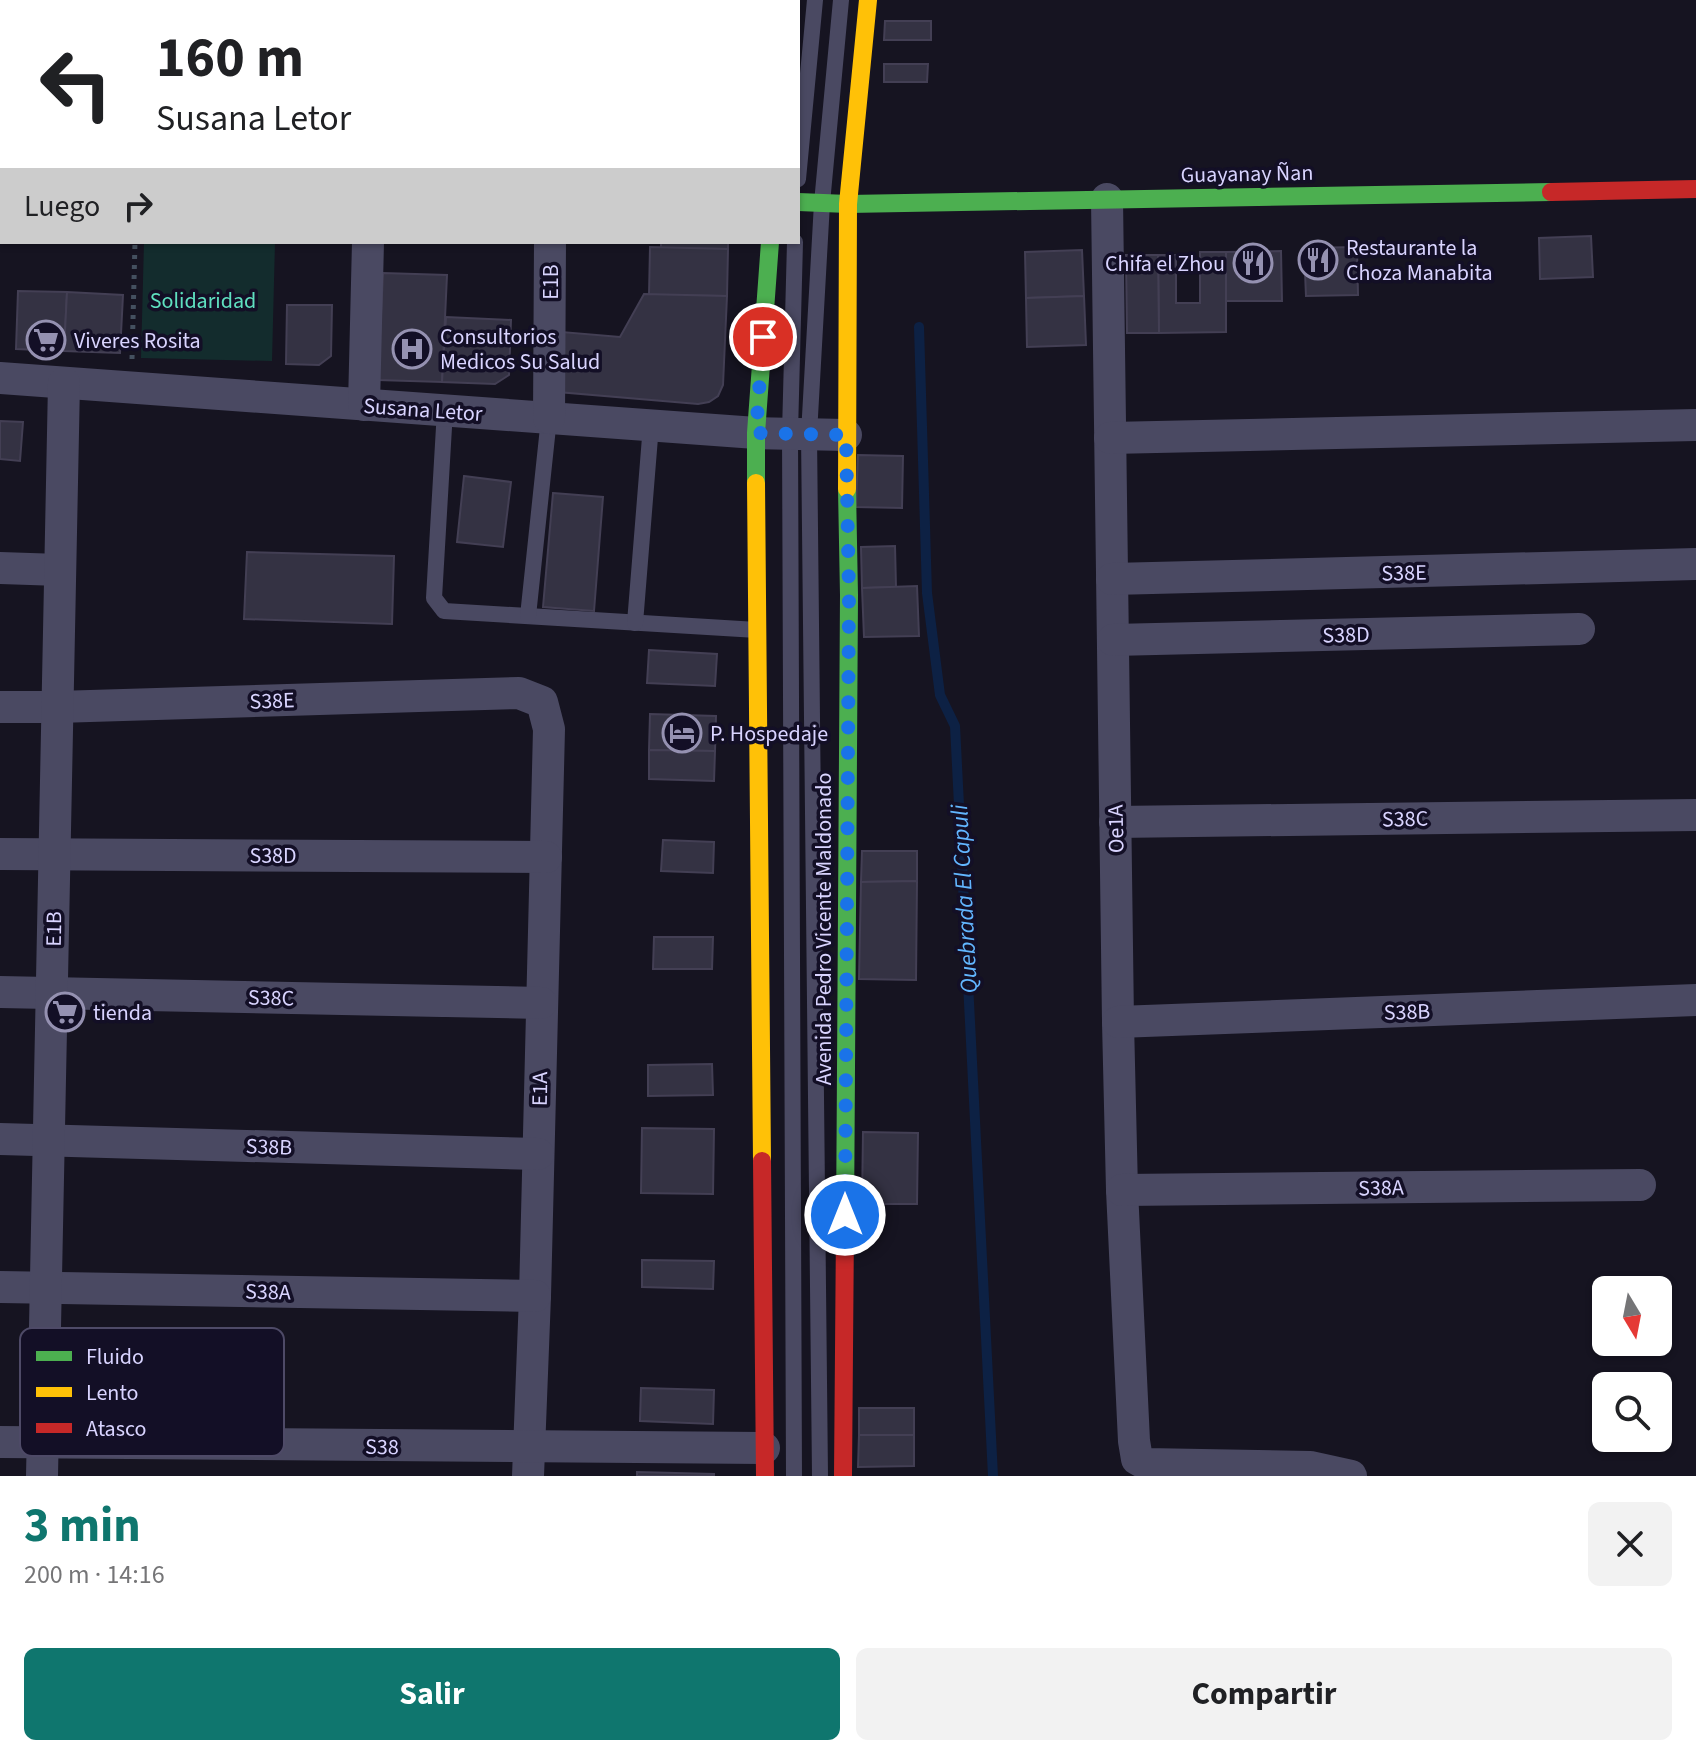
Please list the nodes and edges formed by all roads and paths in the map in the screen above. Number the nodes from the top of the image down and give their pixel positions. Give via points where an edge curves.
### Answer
1 (815, 0) edge
2 (841, 0) edge
3 (868, 0) edge
4 (800, 158) edge
5 (1696, 189) edge
6 (1107, 199) junction
7 (800, 202) edge
8 (822, 203) junction
9 (848, 204) junction
10 (135, 244) edge
11 (368, 244) edge
12 (550, 244) edge
13 (770, 244) edge
14 (795, 244) edge
15 (0, 378) edge
16 (64, 383) junction
17 (132, 388) junction
18 (364, 405) junction
19 (445, 410) junction
20 (549, 418) junction
21 (651, 425) junction
22 (1696, 425) edge
23 (756, 433) junction
24 (800, 434) junction
25 (846, 435) junction
26 (1110, 438) junction
27 (1696, 564) edge
28 (0, 568) edge
29 (60, 570) junction
30 (1112, 579) junction
31 (528, 616) junction
32 (635, 623) junction
33 (1579, 629) dead end
34 (757, 630) junction
35 (1113, 640) junction
36 (542, 702) joint
37 (0, 707) edge
38 (57, 707) junction
39 (1696, 815) edge
40 (1115, 822) junction
41 (0, 854) edge
42 (54, 854) junction
43 (546, 857) junction
44 (0, 992) edge
45 (52, 992) junction
46 (1696, 1000) edge
47 (541, 1003) junction
48 (1118, 1022) junction
49 (0, 1139) edge
50 (49, 1140) junction
51 (538, 1154) junction
52 (1640, 1185) dead end
53 (1122, 1190) junction
54 (0, 1287) edge
55 (46, 1288) junction
56 (535, 1296) junction
57 (45, 1328) edge
58 (0, 1442) edge
59 (20, 1442) edge
60 (284, 1452) edge
61 (528, 1462) edge
62 (764, 1462) edge
63 (794, 1476) edge
64 (820, 1476) edge
65 (843, 1476) edge
66 (1351, 1476) edge

1 - 4 lane
2 - 8 lane
3 - 9 main road, Avenida Pedro Vicente Maldonado
5 - 6 main road, Guayanay Ñan
6 - 9 main road, Guayanay Ñan
6 - 26 street, Oe1A
7 - 8 main road, Guayanay Ñan
8 - 9 main road, Guayanay Ñan
8 - 24 lane
9 - 25 main road, Avenida Pedro Vicente Maldonado
10 - 17 path
11 - 18 street
12 - 20 street, E1B
13 - 23 main road
14 - 24 lane
15 - 16 street, Susana Letor
16 - 17 street, Susana Letor
16 - 29 street, E1B
17 - 18 street, Susana Letor
18 - 19 street, Susana Letor
19 - 20 street, Susana Letor
19 - 31 lane via 434,598 444,611
20 - 21 street, Susana Letor
20 - 31 lane
21 - 23 street, Susana Letor
21 - 32 lane
22 - 26 street
23 - 24 street, Susana Letor
23 - 34 main road
24 - 25 street, Susana Letor
24 - 63 lane
24 - 64 lane
25 - 65 main road, Avenida Pedro Vicente Maldonado
26 - 30 street, Oe1A
27 - 30 street, S38E
28 - 29 street
29 - 38 street, E1B
30 - 35 street, Oe1A
31 - 32 lane
32 - 34 lane
33 - 35 street, S38D
34 - 62 main road
35 - 40 street, Oe1A
36 - 38 street, S38E via 519,693
36 - 43 street, E1A via 549,729
37 - 38 street, S38E
38 - 42 street, E1B
39 - 40 street, S38C
40 - 48 street, Oe1A
41 - 42 street, S38D
42 - 43 street, S38D
42 - 45 street, E1B
43 - 47 street, E1A
44 - 45 street, S38C
45 - 47 street, S38C
45 - 50 street, E1B
46 - 48 street, S38B
47 - 51 street, E1A
48 - 53 street, Oe1A
49 - 50 street, S38B
50 - 51 street, S38B
50 - 55 street, E1B
51 - 56 street, E1A
52 - 53 street, S38A
53 - 66 street, Oe1A via 1137,1459 1146,1464 1310,1467
54 - 55 street, S38A
55 - 56 street, S38A
55 - 57 street, E1B
56 - 61 street, E1A
58 - 59 street, S38
60 - 61 street, S38
61 - 62 street, S38

